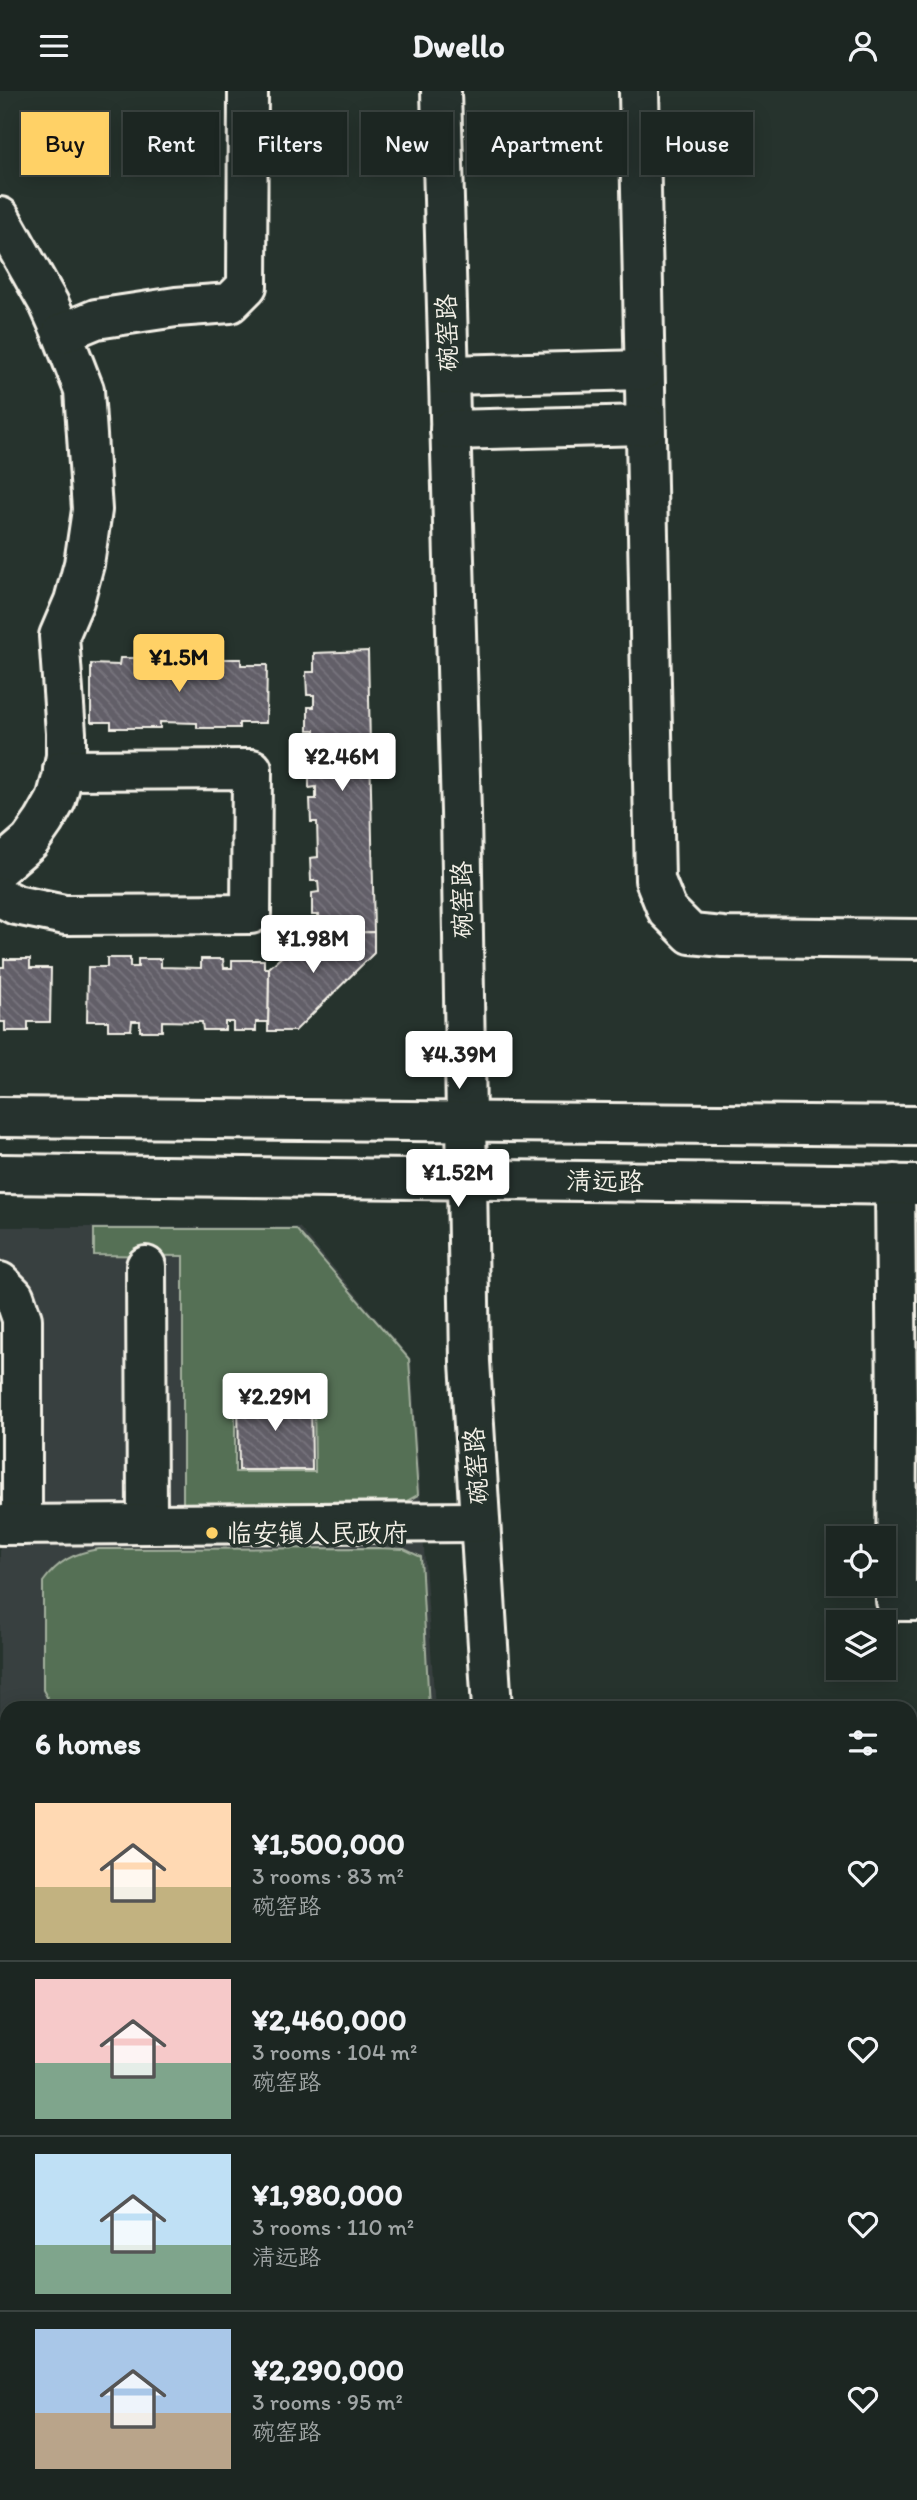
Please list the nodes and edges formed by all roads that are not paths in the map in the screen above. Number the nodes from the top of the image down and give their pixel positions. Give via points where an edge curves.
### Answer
1 (248, 91) edge
2 (441, 91) edge
3 (639, 91) edge
4 (0, 217) edge
5 (62, 333) junction
6 (644, 370) junction
7 (449, 375) junction
8 (646, 425) junction
9 (450, 430) junction
10 (64, 770) junction
11 (0, 867) edge
12 (0, 897) edge
13 (917, 939) edge
14 (0, 1117) edge
15 (466, 1121) junction
16 (917, 1126) edge
17 (0, 1174) edge
18 (466, 1179) junction
19 (906, 1184) edge
20 (146, 1266) dead end
21 (0, 1282) edge
22 (480, 1522) junction
23 (146, 1524) junction
24 (11, 1525) edge
25 (917, 1601) edge
26 (492, 1701) edge

1 - 5 main road via 247,286 230,303 96,319
2 - 7 main road, 碗窑路
3 - 6 main road
4 - 5 main road
5 - 10 main road via 83,390 92,510 84,564 59,636
6 - 7 main road
6 - 8 main road
7 - 9 main road, 碗窑路
8 - 9 main road
8 - 13 main road via 655,880 667,910 691,934
9 - 15 main road, 碗窑路
10 - 11 main road via 44,821 30,841
10 - 12 main road via 252,769 251,914 65,915
14 - 15 main road
15 - 16 main road
15 - 18 main road, 碗窑路
17 - 18 main road, 清远路
18 - 19 main road, 清远路
18 - 22 main road, 碗窑路
19 - 25 main road via 896,1601
20 - 23 main road
21 - 24 main road via 14,1296 22,1319
22 - 23 main road
22 - 26 main road, 碗窑路
23 - 24 main road

